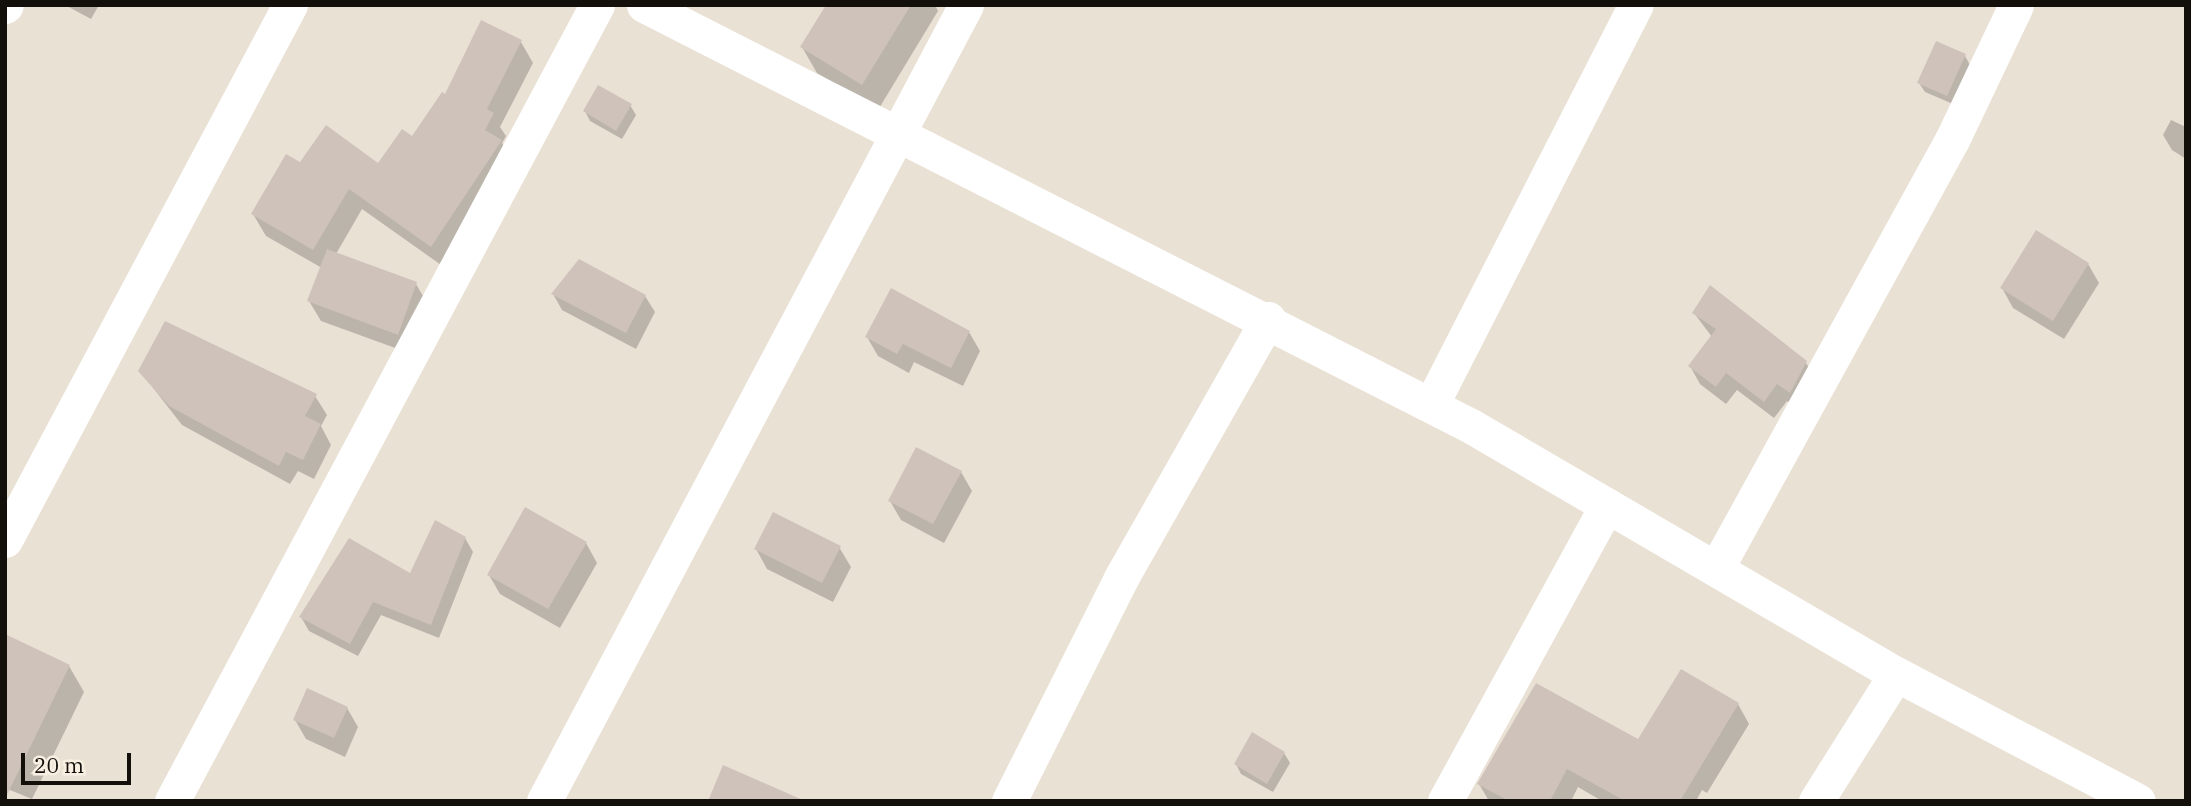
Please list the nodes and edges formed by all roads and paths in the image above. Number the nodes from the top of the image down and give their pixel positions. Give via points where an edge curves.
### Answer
1 (290, 5) edge
2 (597, 5) edge
3 (644, 5) edge
4 (966, 5) edge
5 (1636, 5) edge
6 (2016, 5) edge
7 (900, 135) junction
8 (1268, 319) junction
9 (1431, 405) junction
10 (1607, 505) junction
11 (5, 540) edge
12 (1716, 569) junction
13 (1896, 674) junction
14 (172, 801) edge
15 (544, 801) edge
16 (1009, 801) edge
17 (1446, 801) edge
18 (1815, 801) edge
19 (2138, 801) edge

1 - 11 street via 65,419
2 - 14 street
3 - 7 street
4 - 7 street
5 - 9 street
6 - 12 street via 1952,141
7 - 8 street
7 - 15 street
8 - 9 street
8 - 16 street via 1121,578
9 - 10 street
10 - 12 street
10 - 17 street
12 - 13 street
13 - 18 street
13 - 19 street

